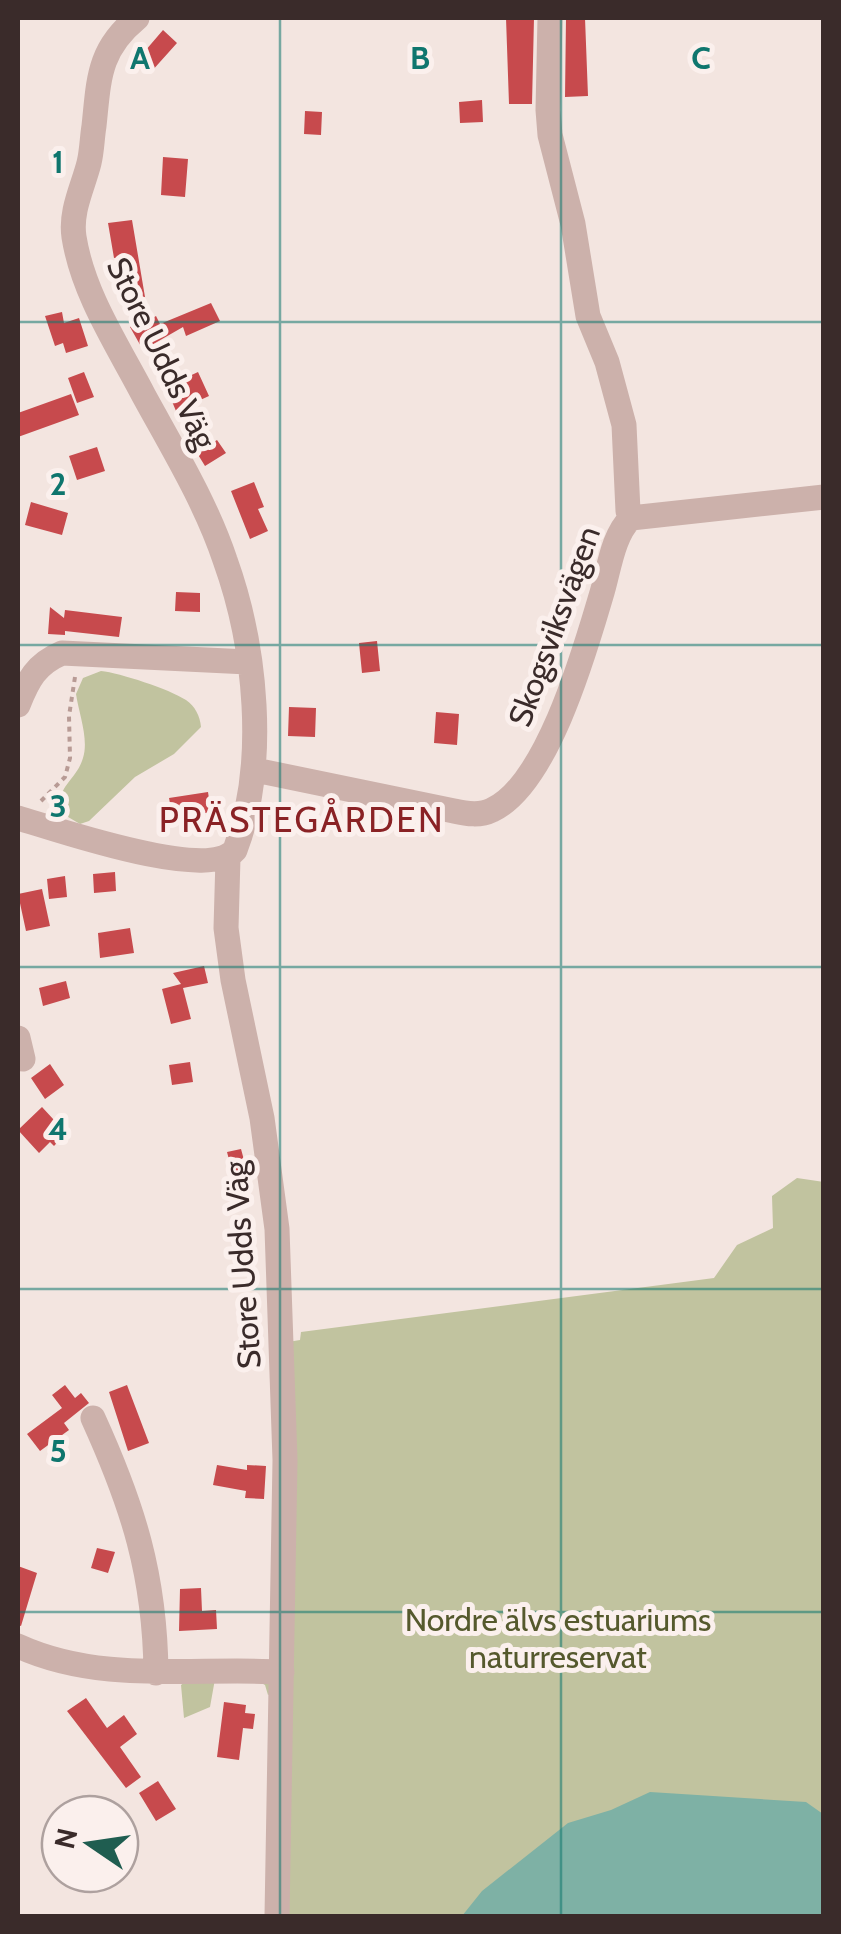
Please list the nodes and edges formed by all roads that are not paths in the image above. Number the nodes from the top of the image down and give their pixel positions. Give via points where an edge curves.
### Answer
1 (137, 18) edge
2 (550, 18) edge
3 (824, 497) edge
4 (631, 518) junction
5 (248, 662) junction
6 (18, 705) edge
7 (254, 770) junction
8 (28, 811) edge
9 (228, 858) junction
10 (93, 1418) dead end
11 (18, 1646) edge
12 (156, 1672) junction
13 (282, 1672) junction
14 (277, 1916) edge

1 - 5 street, Store Udds Väg via 108,48 101,68 74,236 103,320 225,559
2 - 4 street via 550,136 588,316 624,426
3 - 4 street, Skogsviksvägen
4 - 7 street, Skogsviksvägen via 618,534 560,717 544,750 491,811 474,814
5 - 6 street via 62,653 42,662
5 - 7 street, Store Udds Väg
7 - 9 street, Store Udds Väg via 242,832
8 - 9 street via 169,858
9 - 13 street, Store Udds Väg via 233,980 277,1228 286,1460
10 - 12 street via 123,1483 149,1573
11 - 12 street via 80,1665
12 - 13 street
13 - 14 street, Store Udds Väg

